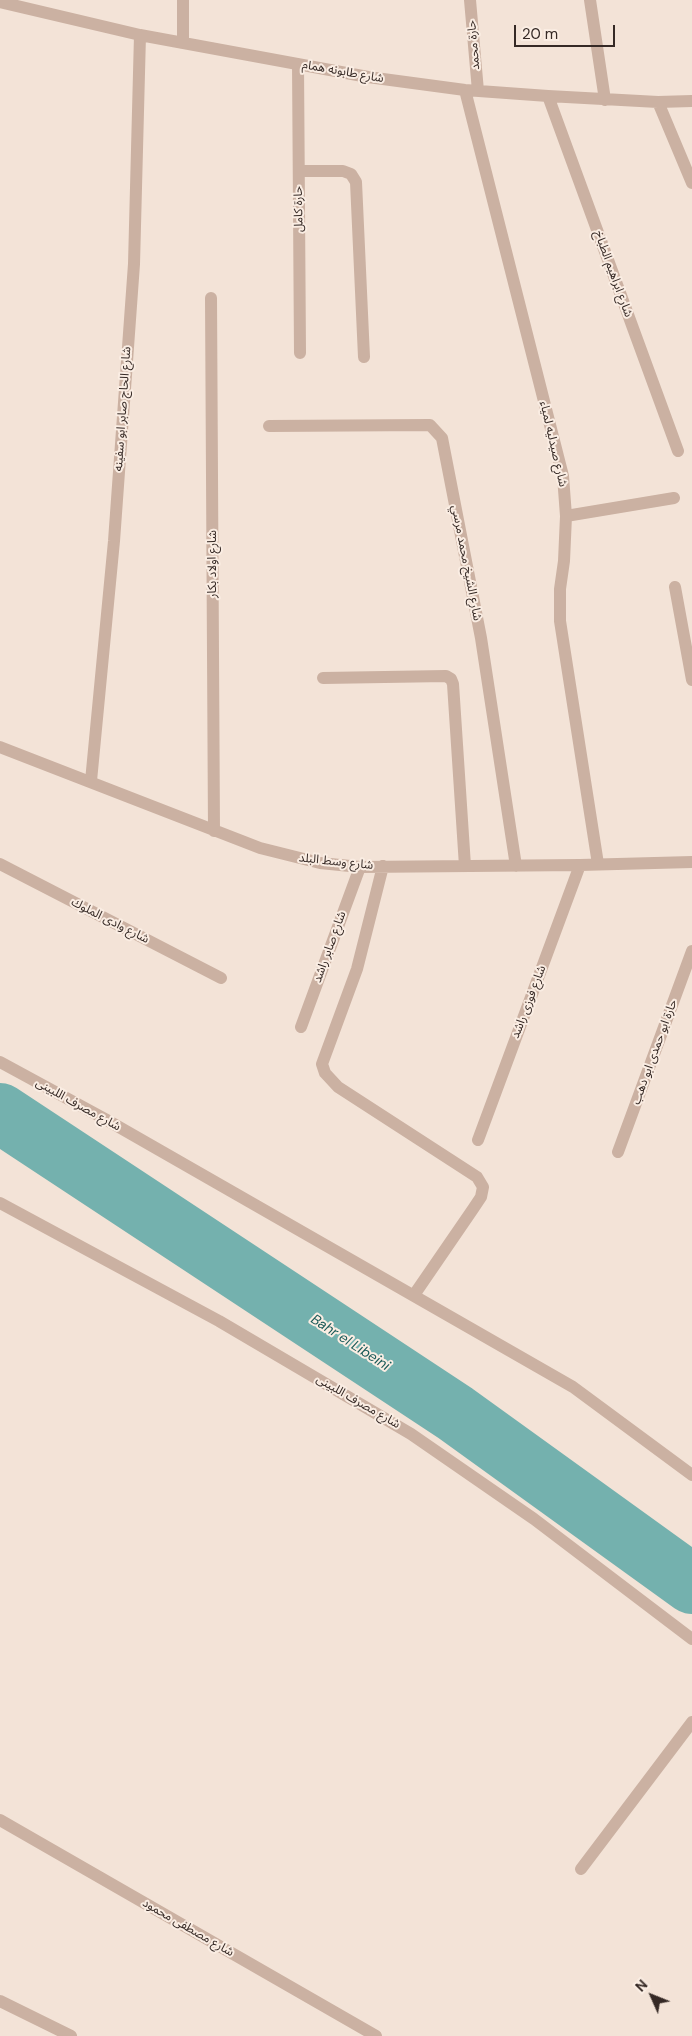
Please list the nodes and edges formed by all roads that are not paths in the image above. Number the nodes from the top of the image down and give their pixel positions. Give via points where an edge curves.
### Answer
1 (183, 0) edge
2 (470, 0) edge
3 (590, 0) edge
4 (0, 2) edge
5 (140, 35) junction
6 (183, 43) junction
7 (298, 64) junction
8 (471, 90) junction
9 (548, 96) junction
10 (605, 100) junction
11 (692, 101) edge
12 (658, 102) junction
13 (298, 171) junction
14 (692, 182) edge
15 (211, 298) dead end
16 (300, 353) dead end
17 (364, 357) dead end
18 (269, 426) dead end
19 (678, 451) dead end
20 (674, 498) dead end
21 (566, 516) junction
22 (675, 587) dead end
23 (323, 678) dead end
24 (692, 680) edge
25 (0, 747) edge
26 (91, 781) junction
27 (214, 831) junction
28 (692, 862) edge
29 (0, 864) edge
30 (598, 864) junction
31 (580, 865) junction
32 (383, 866) junction
33 (465, 866) junction
34 (516, 866) junction
35 (360, 867) junction
36 (692, 951) edge
37 (220, 978) dead end
38 (301, 1027) dead end
39 (0, 1062) edge
40 (478, 1140) dead end
41 (618, 1152) dead end
42 (0, 1203) edge
43 (414, 1295) junction
44 (692, 1475) edge
45 (692, 1638) edge
46 (692, 1722) edge
47 (0, 1820) edge
48 (580, 1869) dead end
49 (0, 2001) edge
50 (71, 2036) edge
51 (376, 2036) edge

1 - 6 street
2 - 8 street, حارة محمد
3 - 10 street
4 - 5 street, شارع طابونه همام
5 - 6 street, شارع طابونه همام
5 - 26 street, شارع الحاج صابر ابو سفينه via 134,264 114,541
6 - 7 street, شارع طابونه همام
7 - 8 street, شارع طابونه همام
7 - 13 street, حارة كامل
8 - 9 street, شارع طابونه همام
8 - 21 street, شارع صيدليه لمياء via 563,476
9 - 10 street, شارع طابونه همام
9 - 19 street, شارع ابراهيم الطباخ
10 - 12 street, شارع طابونه همام
11 - 12 street, شارع طابونه همام
12 - 14 street
13 - 16 street, حارة كامل
13 - 17 street via 343,171 351,174 356,182
15 - 27 street, شارع اولاد بكار
18 - 34 street, شارع الشيخ محمد مرسي via 430,424 442,438 481,638
20 - 21 street
21 - 30 street, شارع صيدليه لمياء via 560,621
22 - 24 street
23 - 33 street via 446,676 451,679
25 - 26 street, شارع وسط البلد
26 - 27 street, شارع وسط البلد
27 - 35 street, شارع وسط البلد via 290,857
28 - 30 street, شارع وسط البلد
29 - 37 street, شارع وادى الملوك
30 - 31 street, شارع وسط البلد
31 - 34 street, شارع وسط البلد
31 - 40 street, شارع فوزى راشد
32 - 33 street, شارع وسط البلد
32 - 35 street, شارع وسط البلد
32 - 43 street via 357,969 322,1064 325,1073 338,1087 477,1177 483,1188 481,1197
33 - 34 street, شارع وسط البلد
35 - 38 street, شارع صابر راشد
36 - 41 street, حارة ابو حمدى ابو دهب
39 - 43 street, شارع مصرف اللبينى
42 - 45 street, شارع مصرف اللبينى via 219,1321 411,1434 534,1519
43 - 44 street, شارع مصرف اللبينى via 573,1387
46 - 48 street
47 - 51 street, شارع مصطفى محمود
49 - 50 street

